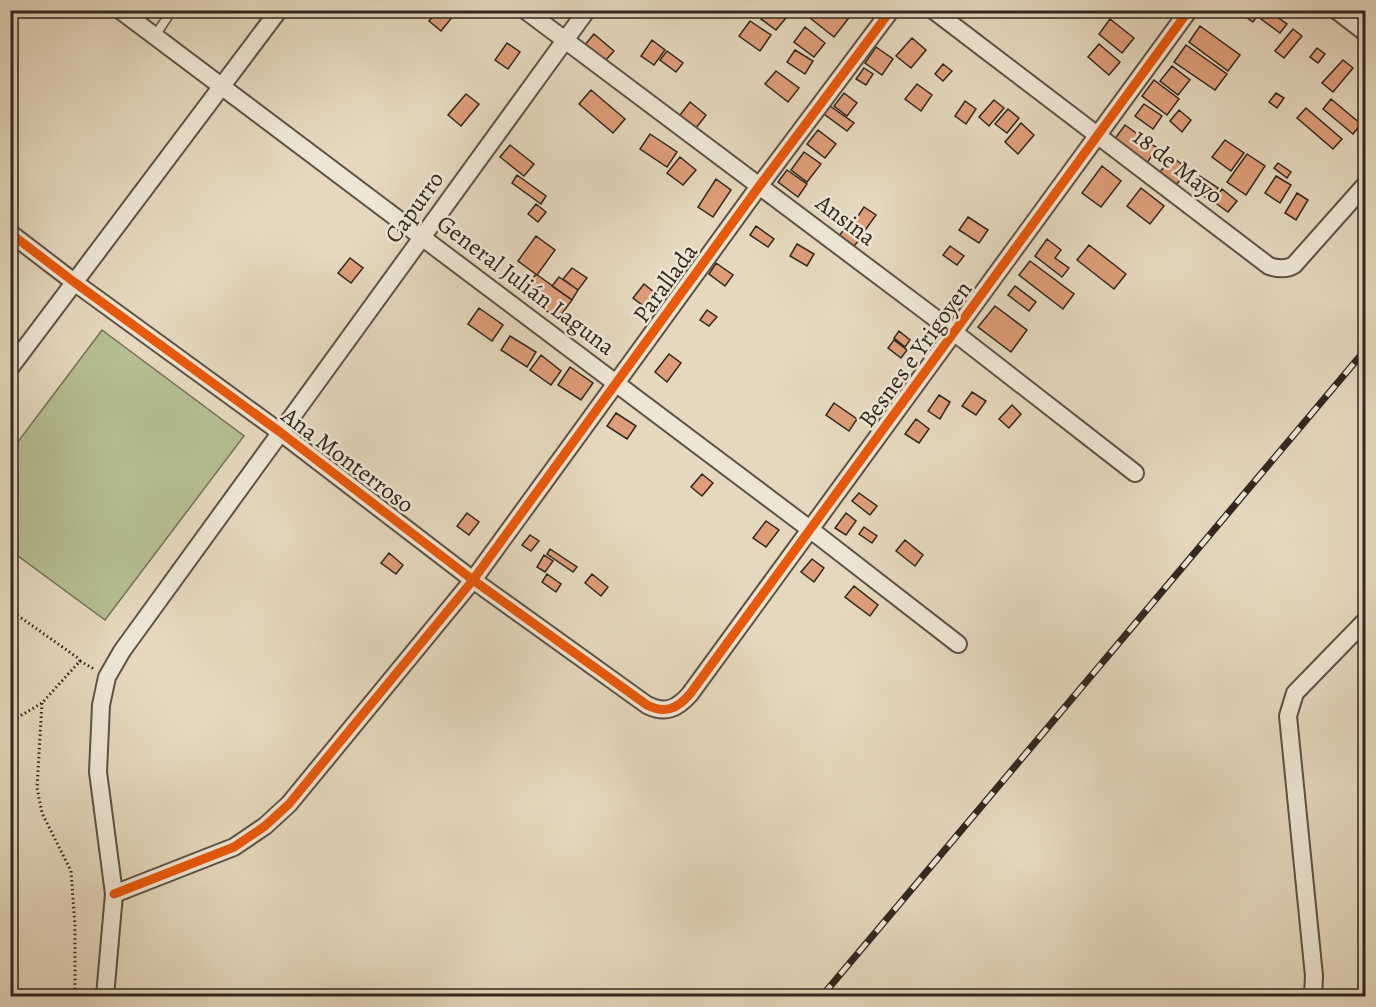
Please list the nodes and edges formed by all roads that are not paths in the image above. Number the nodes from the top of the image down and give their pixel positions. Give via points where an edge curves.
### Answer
1 (120, 10) edge
2 (172, 10) edge
3 (279, 10) edge
4 (525, 10) edge
5 (587, 10) edge
6 (891, 10) edge
7 (933, 10) edge
8 (1189, 10) edge
9 (1336, 10) edge
10 (1365, 33) edge
11 (155, 36) junction
12 (565, 41) junction
13 (223, 87) junction
14 (1099, 135) junction
15 (1365, 184) edge
16 (759, 185) junction
17 (10, 232) edge
18 (422, 236) junction
19 (74, 282) junction
20 (955, 333) junction
21 (10, 368) edge
22 (617, 383) junction
23 (280, 432) junction
24 (1135, 473) dead end
25 (811, 530) junction
26 (473, 580) junction
27 (1365, 620) edge
28 (958, 644) dead end
29 (665, 711) joint
30 (114, 894) junction
31 (105, 996) edge
32 (1313, 996) edge

1 - 11 street, General Julián Laguna
2 - 11 lane
3 - 13 street
4 - 12 street, Ansina
5 - 12 street, Capurro
6 - 16 street, Parallada
7 - 14 street, 18 de Mayo
8 - 14 street, Besnes e Yrigoyen
9 - 10 street
11 - 13 street, General Julián Laguna
12 - 16 street, Ansina
12 - 18 street, Capurro
13 - 18 street, General Julián Laguna
13 - 19 street
14 - 15 street, 18 de Mayo via 1260,261 1279,269 1294,265
14 - 20 street, Besnes e Yrigoyen
16 - 20 street, Ansina
16 - 22 street, Parallada
17 - 19 street, Ana Monterroso
18 - 22 street, General Julián Laguna
18 - 23 street, Capurro
19 - 21 street
19 - 23 street, Ana Monterroso
20 - 24 street, Ansina
20 - 25 street, Besnes e Yrigoyen
22 - 25 street, General Julián Laguna
22 - 26 street, Parallada
23 - 26 street, Ana Monterroso
23 - 30 street, Capurro via 107,677 101,705 98,772
25 - 28 street, General Julián Laguna
25 - 29 street, Besnes e Yrigoyen via 684,701
26 - 29 street, Ana Monterroso via 647,705
26 - 30 street, Parallada via 289,804 265,826 234,847
27 - 32 street via 1295,693 1287,716
30 - 31 street, Capurro

